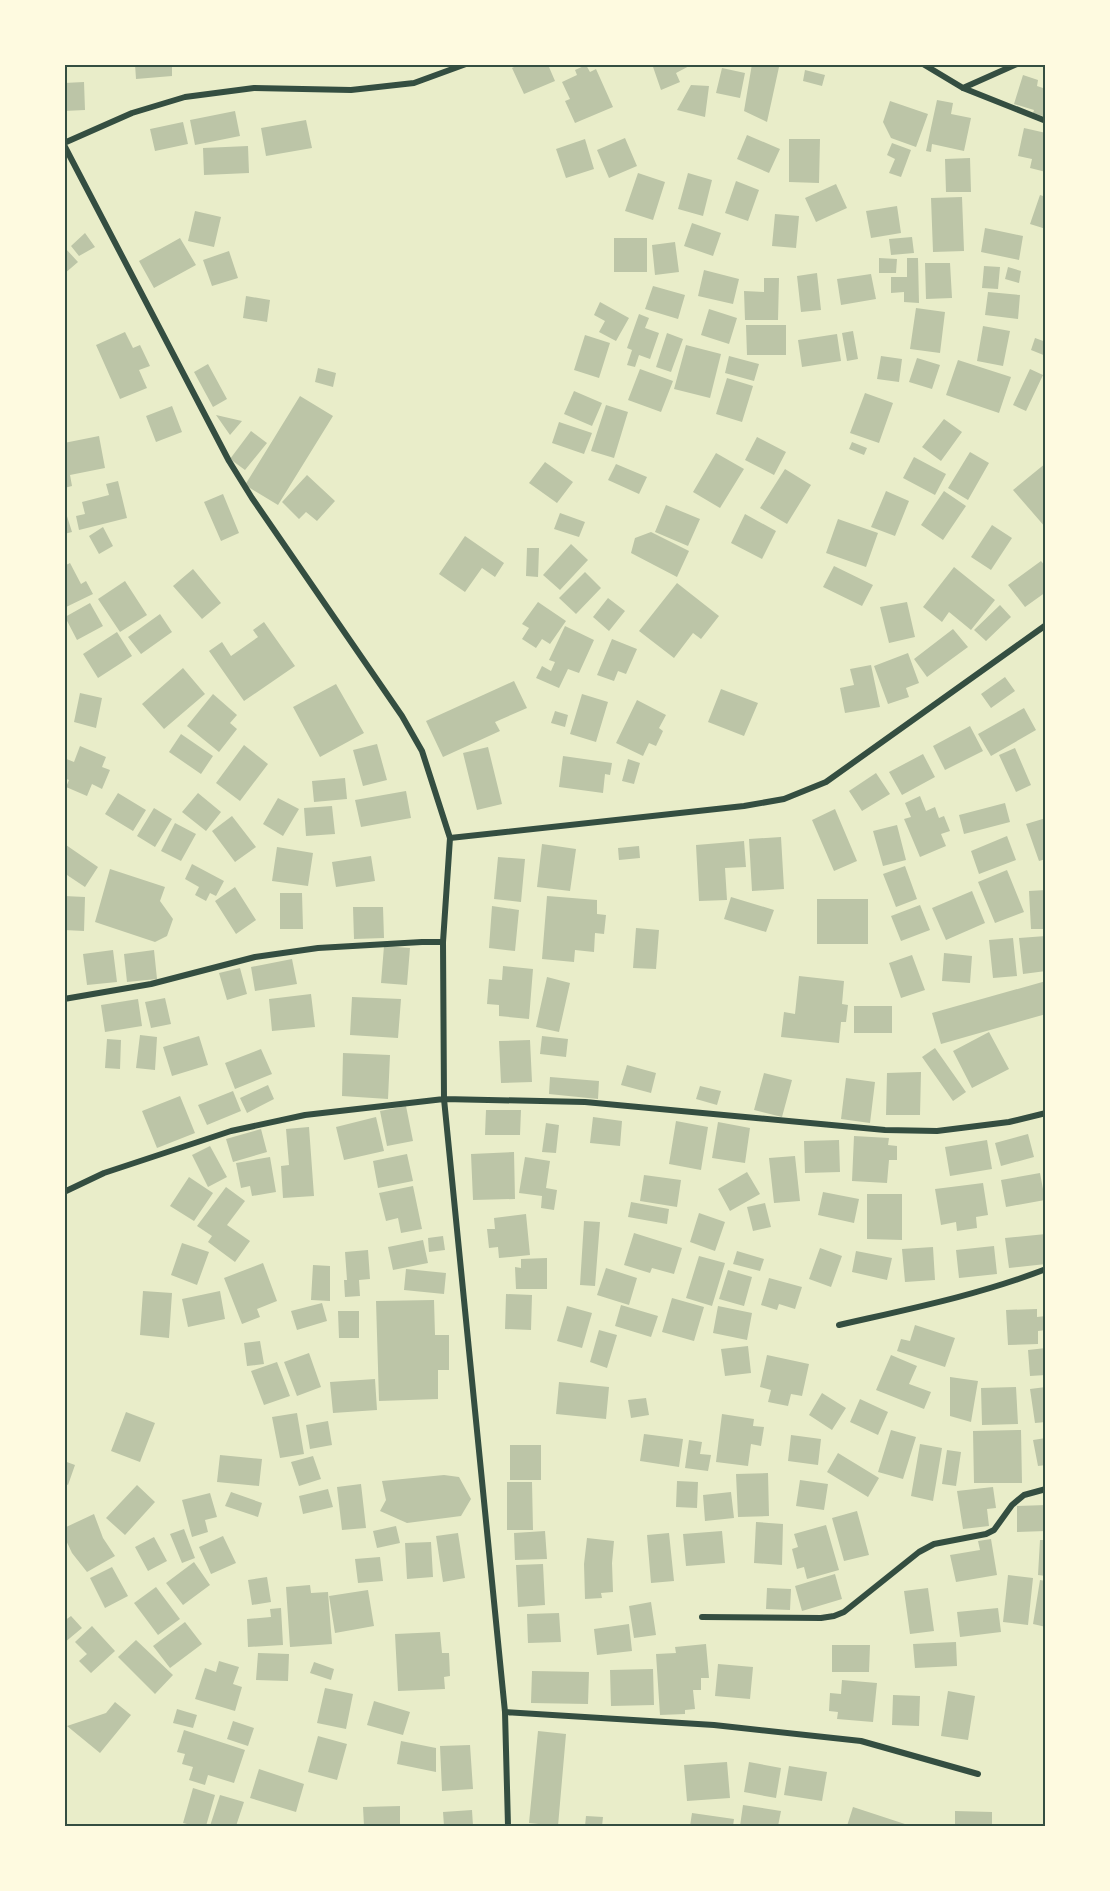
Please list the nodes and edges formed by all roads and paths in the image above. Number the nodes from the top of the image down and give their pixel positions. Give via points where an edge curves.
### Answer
1 (465, 64) edge
2 (923, 64) edge
3 (1017, 64) edge
4 (963, 88) junction
5 (1046, 121) edge
6 (64, 144) edge
7 (1046, 625) edge
8 (450, 838) junction
9 (443, 942) junction
10 (64, 999) edge
11 (444, 1099) junction
12 (1046, 1113) edge
13 (64, 1192) edge
14 (1046, 1269) edge
15 (839, 1325) dead end
16 (1046, 1489) edge
17 (702, 1617) dead end
18 (506, 1712) junction
19 (978, 1774) dead end
20 (508, 1827) edge

1 - 6 street via 414,83 351,90 254,88 185,97 132,113
2 - 4 street
3 - 4 street
4 - 5 street
6 - 8 street via 229,460 422,751
7 - 8 street via 826,782 784,800
8 - 9 street
9 - 10 street via 318,948 255,957 150,984
9 - 11 street
11 - 12 street via 585,1102 885,1130 937,1131
11 - 13 street via 305,1115 231,1131 104,1173
11 - 18 street
14 - 15 street via 957,1298
16 - 17 street via 1024,1495 986,1534 934,1544 919,1552 834,1616
18 - 19 street via 714,1725 861,1741
18 - 20 street

